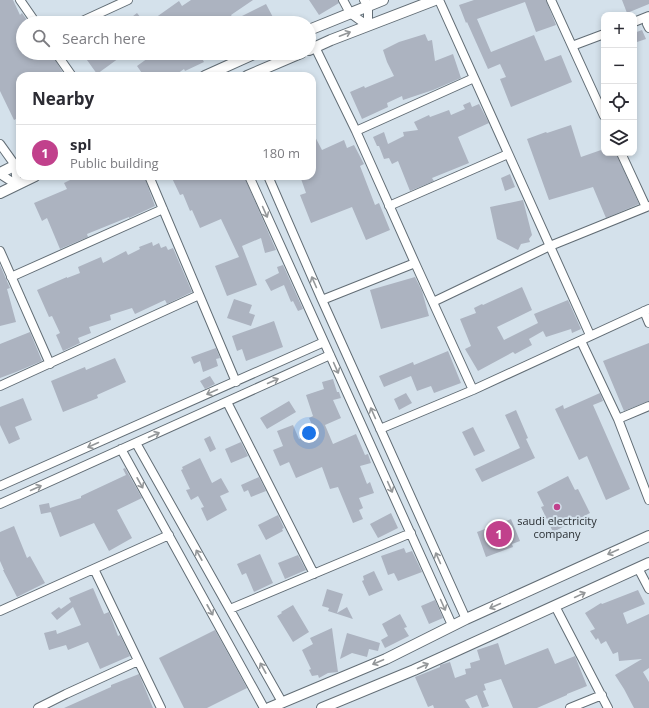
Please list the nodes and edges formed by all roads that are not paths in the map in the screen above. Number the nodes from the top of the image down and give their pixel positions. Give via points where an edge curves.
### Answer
1 (20, 0) edge
2 (128, 0) edge
3 (343, 0) edge
4 (383, 0) edge
5 (435, 0) edge
6 (438, 0) edge
7 (551, 0) edge
8 (366, 3) edge
9 (350, 13) junction
10 (31, 16) edge
11 (93, 16) edge
12 (637, 22) edge
13 (648, 23) edge
14 (368, 26) junction
15 (316, 27) edge
16 (601, 35) edge
17 (316, 46) edge
18 (572, 46) junction
19 (316, 56) edge
20 (61, 60) edge
21 (242, 60) edge
22 (285, 60) edge
23 (69, 72) edge
24 (217, 72) edge
25 (256, 72) edge
26 (474, 78) junction
27 (601, 109) edge
28 (356, 131) junction
29 (0, 144) edge
30 (508, 154) junction
31 (622, 156) edge
32 (16, 163) edge
33 (16, 165) edge
34 (0, 173) edge
35 (17, 180) edge
36 (27, 180) edge
37 (151, 180) edge
38 (251, 180) edge
39 (270, 180) edge
40 (17, 185) junction
41 (0, 193) edge
42 (389, 206) junction
43 (647, 206) edge
44 (163, 209) junction
45 (550, 246) junction
46 (0, 251) edge
47 (414, 263) junction
48 (11, 277) junction
49 (200, 295) junction
50 (322, 300) junction
51 (433, 302) junction
52 (647, 310) edge
53 (649, 323) edge
54 (590, 335) junction
55 (581, 341) junction
56 (324, 342) junction
57 (330, 355) junction
58 (50, 364) junction
59 (236, 382) junction
60 (0, 386) edge
61 (473, 390) junction
62 (227, 402) junction
63 (649, 406) edge
64 (618, 419) junction
65 (380, 429) junction
66 (136, 443) junction
67 (121, 449) junction
68 (1, 484) edge
69 (649, 500) edge
70 (0, 504) edge
71 (411, 533) junction
72 (169, 535) junction
73 (649, 536) edge
74 (649, 563) edge
75 (638, 568) junction
76 (94, 569) junction
77 (314, 574) junction
78 (649, 589) edge
79 (555, 606) junction
80 (230, 609) junction
81 (0, 611) edge
82 (466, 619) junction
83 (452, 625) junction
84 (138, 661) junction
85 (602, 695) junction
86 (282, 702) junction
87 (340, 705) edge
88 (38, 708) edge
89 (161, 708) edge
90 (264, 708) edge
91 (269, 708) edge
92 (322, 708) edge
93 (570, 708) edge
94 (608, 708) edge

1 - 10 street
2 - 11 street
3 - 9 street
4 - 8 street
5 - 14 street
6 - 26 street
7 - 18 street
8 - 9 street
8 - 14 street
9 - 14 street
9 - 15 street
12 - 13 street
17 -> 14 street
16 - 18 street
18 - 27 street
19 - 28 street
20 - 23 street
21 - 24 street
22 - 25 street
26 - 28 street
26 - 30 street
28 - 42 street
29 - 32 street
30 - 42 street
30 - 45 street
31 - 43 street
33 - 34 street
34 - 40 street
35 - 40 street
36 - 40 street
37 - 44 street
38 -> 56 street
50 -> 39 street
40 - 41 street
42 - 47 street
43 - 45 street
44 - 48 street
44 - 49 street
45 - 51 street
45 - 54 street
46 - 48 street
47 - 50 street
47 - 51 street
48 - 58 street
49 - 58 street
49 - 59 street
65 -> 50 street
51 - 61 street
52 - 53 street
52 - 54 street
54 - 55 street
55 - 61 street
55 - 64 street
56 - 57 street
56 - 59 street
62 -> 57 street
57 -> 71 street
58 - 60 street
59 -> 68 street
61 - 65 street
66 -> 62 street
62 - 77 street
63 - 64 street
64 - 69 street
82 -> 65 street
66 - 67 street
80 -> 66 street
70 -> 67 street
67 -> 72 street
71 - 77 street
71 -> 83 street
72 - 76 street
72 -> 90 street
73 -> 82 street
74 - 75 street
75 - 78 street
79 -> 75 street
76 - 81 street
76 - 84 street
77 - 80 street
79 - 85 street
87 -> 79 street
86 -> 80 street
82 - 83 street
83 -> 86 street via 386,659
84 - 88 street
84 - 89 street
85 - 93 street
85 - 94 street
86 - 91 street
87 - 92 street

